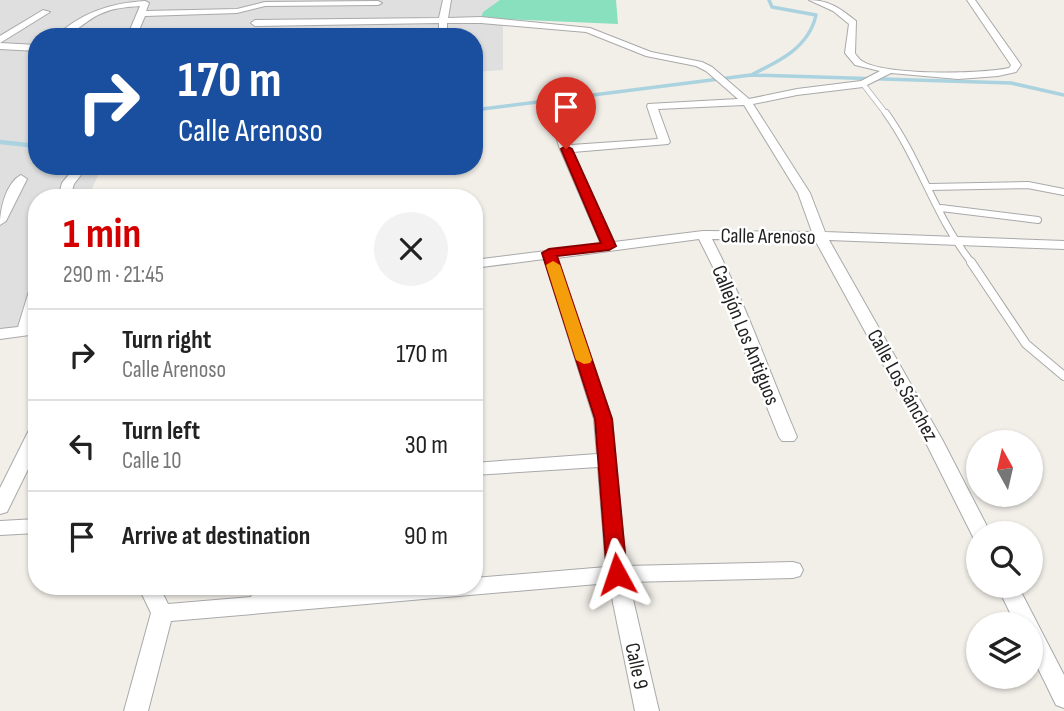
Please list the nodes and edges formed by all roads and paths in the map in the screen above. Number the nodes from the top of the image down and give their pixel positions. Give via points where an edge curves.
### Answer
1 (447, 0) edge
2 (813, 0) edge
3 (971, 0) edge
4 (307, 1) edge
5 (379, 1) edge
6 (145, 2) edge
7 (319, 3) junction
8 (46, 12) dead end
9 (141, 14) junction
10 (443, 21) junction
11 (255, 23) dead end
12 (310, 23) junction
13 (369, 26) junction
14 (72, 28) edge
15 (135, 28) edge
16 (443, 28) edge
17 (0, 40) edge
18 (0, 46) edge
19 (28, 48) edge
20 (884, 73) junction
21 (865, 83) junction
22 (747, 102) junction
23 (560, 134) dead end
24 (566, 149) junction
25 (21, 179) dead end
26 (930, 187) junction
27 (1064, 192) edge
28 (941, 208) junction
29 (1038, 220) dead end
30 (0, 221) edge
31 (703, 235) junction
32 (821, 237) junction
33 (956, 242) junction
34 (1064, 245) edge
35 (609, 246) junction
36 (549, 253) junction
37 (483, 263) edge
38 (28, 330) edge
39 (0, 334) edge
40 (1064, 376) edge
41 (788, 436) dead end
42 (28, 450) edge
43 (607, 460) junction
44 (483, 468) edge
45 (0, 507) edge
46 (974, 521) edge
47 (28, 526) edge
48 (0, 528) edge
49 (793, 570) dead end
50 (617, 574) junction
51 (483, 585) edge
52 (153, 595) edge
53 (282, 595) edge
54 (261, 596) edge
55 (162, 613) junction
56 (1043, 656) edge
57 (1064, 698) edge
58 (136, 711) edge
59 (647, 711) edge

1 - 10 street
2 - 20 street via 836,9 853,23 852,58
3 - 20 street via 1016,65 1013,70 994,75
4 - 7 street
4 - 9 street via 237,11
5 - 7 street
5 - 13 street
6 - 9 street
6 - 14 street via 113,4
7 - 12 street
8 - 17 street
9 - 15 street
10 - 13 street
10 - 16 street
10 - 22 street, Calle Los Sánchez via 587,30 649,54 699,64
11 - 12 street
12 - 13 street
18 - 19 street
20 - 21 street
21 - 22 street
21 - 26 lane via 888,113
22 - 24 street via 652,106 664,142
22 - 32 street, Calle Los Sánchez via 804,193
23 - 24 street
24 - 35 street
25 - 30 street
26 - 27 lane via 1028,185
26 - 28 lane
28 - 29 lane
28 - 33 lane
31 - 32 street, Calle Arenoso
31 - 35 street, Calle Arenoso
31 - 41 street, Callejón Los Antiguos via 731,289
32 - 33 street, Calle Arenoso
32 - 46 street, Calle Los Sánchez
33 - 34 street, Calle Arenoso
33 - 40 lane via 1020,340
35 - 36 street, Calle Arenoso
36 - 37 street, Calle Arenoso
36 - 43 street, Calle 9 via 603,419
38 - 39 street
42 - 45 street
43 - 44 street
43 - 50 street, Calle 9
47 - 48 street
49 - 50 street
50 - 51 street
50 - 59 street, Calle 9
52 - 55 street
53 - 54 street
54 - 55 street
55 - 58 street
56 - 57 street

